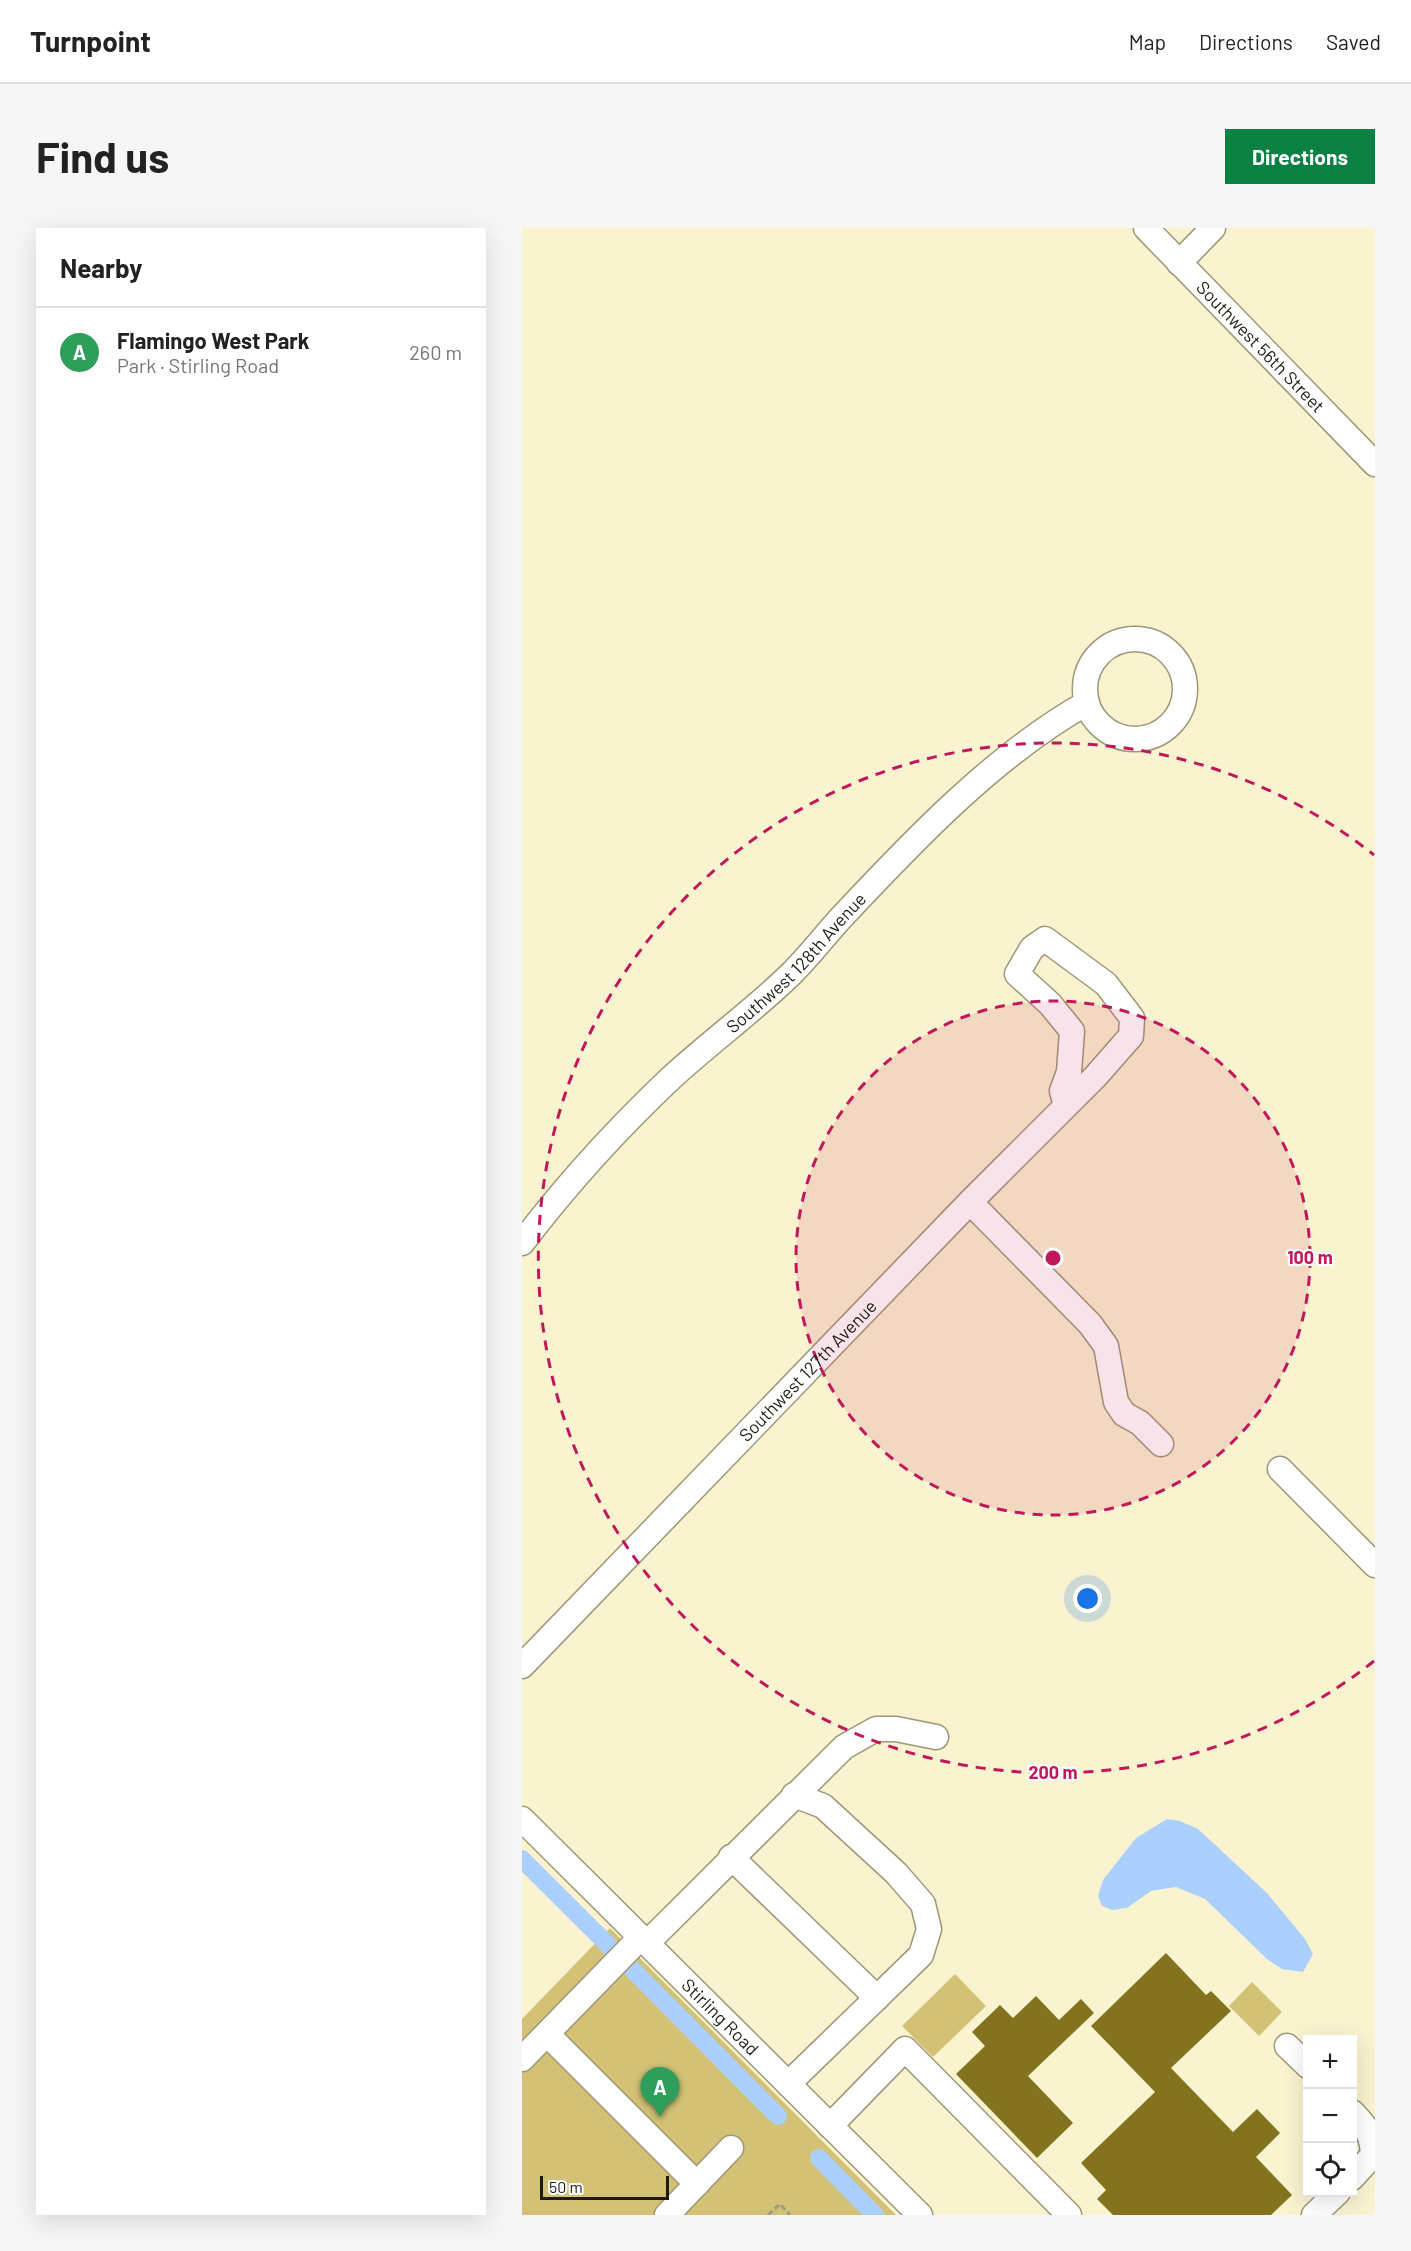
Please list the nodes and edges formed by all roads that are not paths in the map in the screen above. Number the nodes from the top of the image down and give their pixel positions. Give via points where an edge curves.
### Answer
1 (1146, 228) edge
2 (1214, 228) edge
3 (1179, 263) junction
4 (1375, 464) edge
5 (1088, 703) junction
6 (1066, 1106) junction
7 (970, 1202) junction
8 (522, 1242) edge
9 (1161, 1444) dead end
10 (1280, 1469) dead end
11 (1375, 1565) edge
12 (522, 1666) edge
13 (936, 1737) dead end
14 (794, 1795) junction
15 (522, 1819) edge
16 (731, 1857) junction
17 (644, 1940) junction
18 (877, 1998) junction
19 (547, 2034) junction
20 (1287, 2046) dead end
21 (522, 2059) edge
22 (1303, 2061) edge
23 (788, 2084) junction
24 (1357, 2116) edge
25 (830, 2126) junction
26 (731, 2148) dead end
27 (1357, 2173) edge
28 (697, 2184) junction
29 (1334, 2197) edge
30 (667, 2215) edge
31 (920, 2215) edge
32 (1069, 2215) edge
33 (1314, 2215) edge

1 - 3 street, Southwest 56th Street
2 - 3 street
3 - 4 street, Southwest 56th Street
5 - 5 street via 1085,688 1094,661 1104,650 1131,639 1159,645 1171,654 1185,683 1179,715 1168,728 1145,738 1121,737 1106,730 1094,718
5 - 8 street, Southwest 128th Avenue via 1044,729 978,782 918,839 771,993 670,1078 601,1147
6 - 6 street, Southwest 127th Avenue via 1131,1036 1132,1018 1106,984 1046,939 1032,948 1017,974 1072,1031 1069,1072 1062,1090
6 - 7 street, Southwest 127th Avenue
7 - 9 street via 1090,1324 1106,1346 1116,1402 1124,1414 1140,1423
7 - 12 street, Southwest 127th Avenue
10 - 11 street
13 - 14 street via 876,1729 844,1747
14 - 16 street
14 - 18 street via 823,1806 896,1873 923,1904 929,1929 921,1955
15 - 17 street, Stirling Road
16 - 17 street
16 - 18 street
17 - 19 street
17 - 23 street, Stirling Road
18 - 23 street
19 - 21 street
19 - 28 street
20 - 22 street
23 - 25 street, Stirling Road
24 - 27 street via 1372,2139 1373,2155
25 - 31 street, Stirling Road
25 - 32 street via 905,2049
26 - 28 street
28 - 30 street
29 - 33 street

